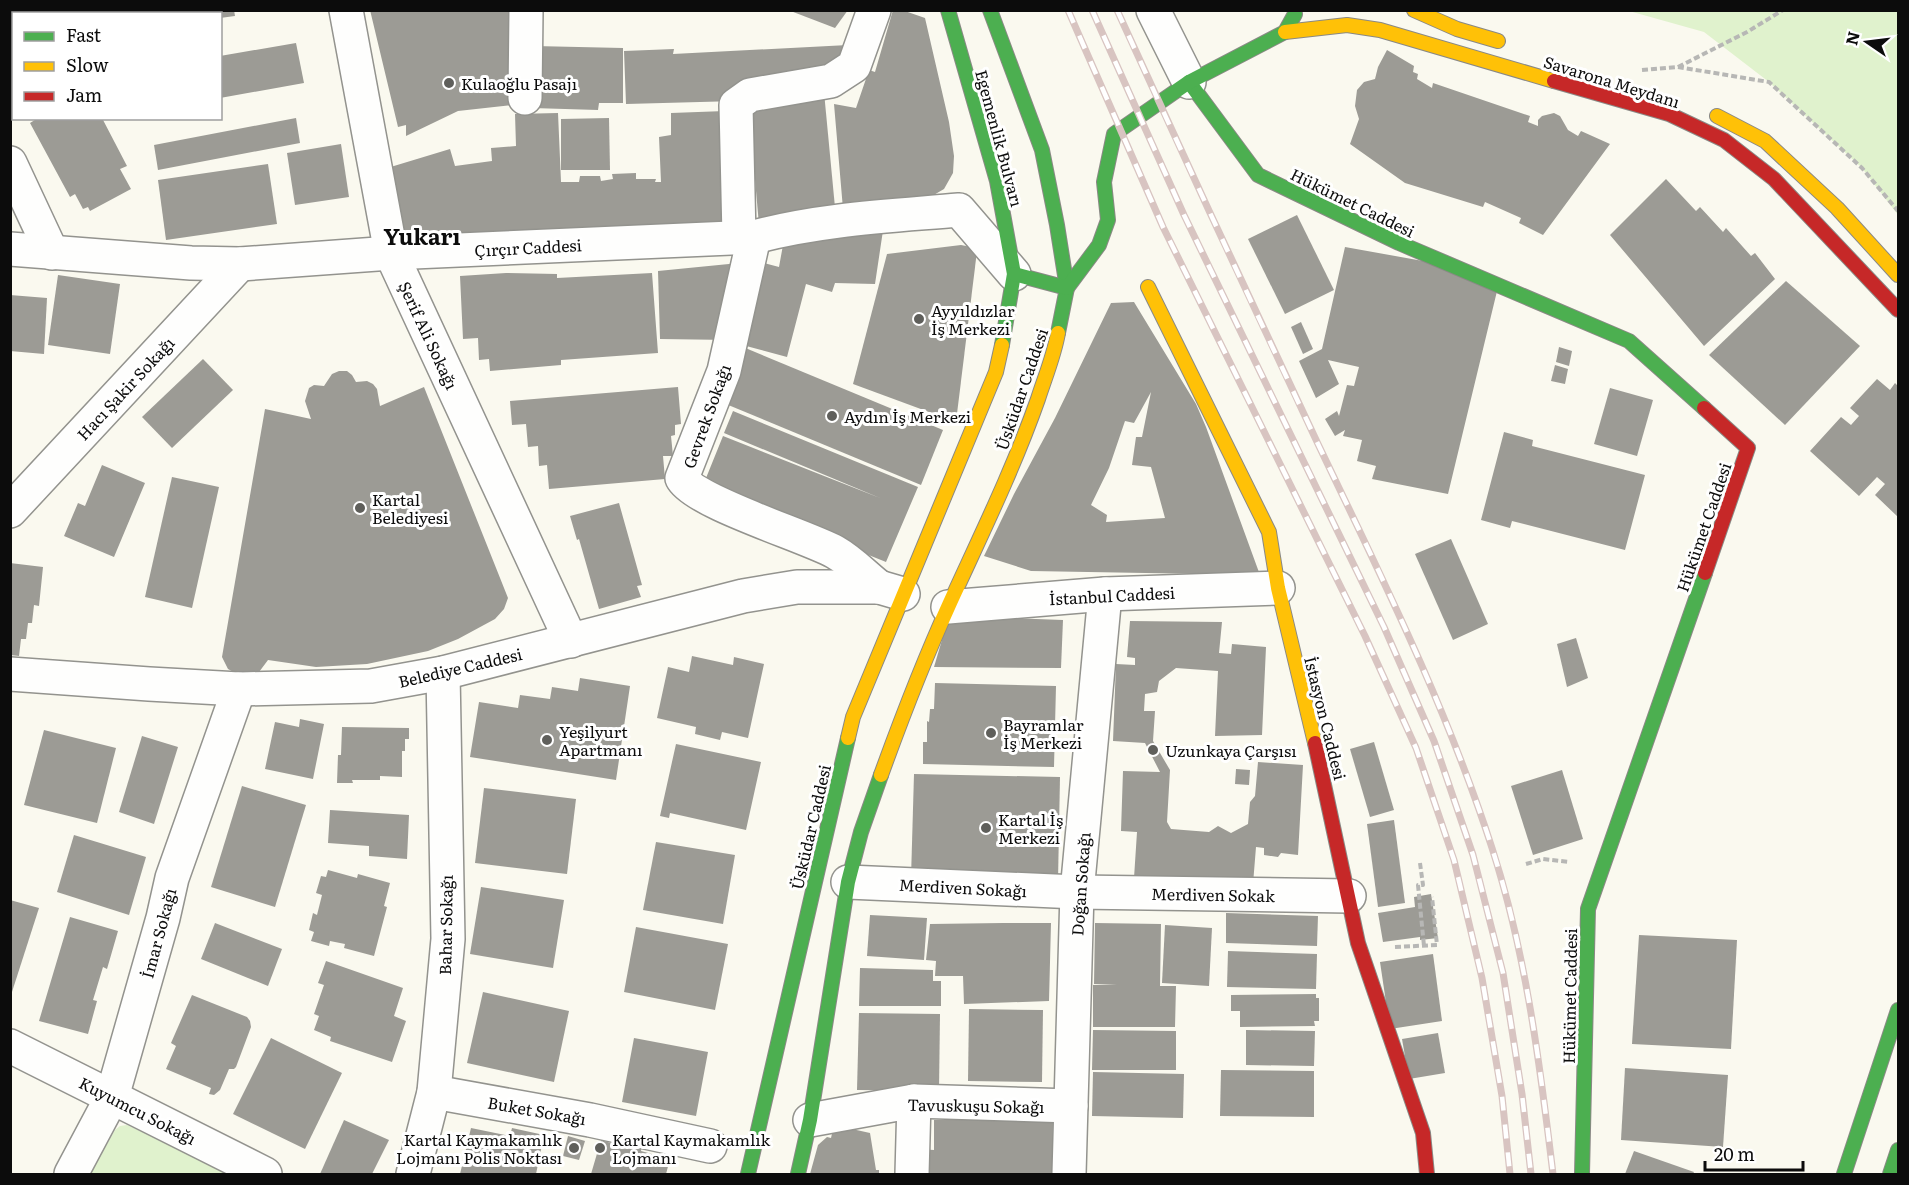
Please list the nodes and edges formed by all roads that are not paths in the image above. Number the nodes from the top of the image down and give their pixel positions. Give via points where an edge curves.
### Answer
1 (346, 10) edge
2 (526, 10) edge
3 (874, 10) edge
4 (948, 10) edge
5 (990, 10) edge
6 (1153, 10) edge
7 (1297, 10) edge
8 (1414, 10) edge
9 (1285, 32) junction
10 (1514, 45) dead end
11 (1189, 82) junction
12 (525, 98) dead end
13 (1706, 110) dead end
14 (10, 164) edge
15 (747, 237) junction
16 (10, 249) edge
17 (52, 253) junction
18 (391, 253) junction
19 (240, 264) junction
20 (1014, 274) junction
21 (1899, 276) edge
22 (1148, 287) dead end
23 (1067, 288) junction
24 (1899, 310) edge
25 (10, 512) edge
26 (1278, 588) junction
27 (898, 592) junction
28 (1105, 594) junction
29 (942, 605) junction
30 (571, 641) junction
31 (442, 673) junction
32 (10, 674) edge
33 (238, 689) junction
34 (848, 882) junction
35 (1077, 892) junction
36 (1349, 896) junction
37 (1899, 1010) edge
38 (10, 1046) edge
39 (434, 1092) junction
40 (112, 1097) junction
41 (914, 1101) junction
42 (1071, 1106) junction
43 (810, 1120) junction
44 (710, 1146) dead end
45 (1899, 1150) edge
46 (71, 1174) edge
47 (265, 1174) edge
48 (414, 1174) edge
49 (748, 1174) edge
50 (798, 1174) edge
51 (912, 1174) edge
52 (1069, 1174) edge
53 (1427, 1174) edge
54 (1582, 1174) edge
55 (1845, 1174) edge
56 (1890, 1174) edge

1 - 18 street, Şerif Ali Sokağı
2 - 12 street
3 - 15 street via 854,66 831,81 750,95 736,105
4 - 20 main road, Egemenlik Bulvarı via 997,181
5 - 23 main road, Egemenlik Bulvarı via 1042,150
6 - 11 street
7 - 9 main road
8 - 10 main road
9 - 11 main road
9 - 24 main road, Savarona Meydanı via 1347,25 1380,30 1669,114 1724,140 1774,179
11 - 23 main road via 1114,134 1104,182 1108,220 1099,245
11 - 54 main road, Hükümet Caddesi via 1258,175 1399,243 1629,341 1748,448 1588,909
13 - 21 main road via 1765,141 1837,208
14 - 17 street
15 - 18 street, Çırçır Caddesi
15 - 20 street, Çırçır Caddesi via 841,220 959,210
15 - 27 street, Gevrek Sokağı via 724,371 682,478 686,485 713,501 836,553
16 - 17 street, Çırçır Caddesi
17 - 19 street, Çırçır Caddesi
18 - 19 street, Çırçır Caddesi
18 - 30 street, Şerif Ali Sokağı
19 - 25 street, Hacı Şakir Sokağı
20 - 23 main road
20 - 27 main road, Üsküdar Caddesi via 996,372 938,515
22 - 26 main road, İstasyon Caddesi via 1269,532
23 - 29 main road, Üsküdar Caddesi via 1055,349 1026,433 991,515
26 - 28 street, İstanbul Caddesi
26 - 36 main road, İstasyon Caddesi
27 - 30 street, Belediye Caddesi via 797,587
27 - 49 main road, Üsküdar Caddesi via 845,748
28 - 29 street, İstanbul Caddesi
28 - 35 street, Doğan Sokağı
29 - 34 main road, Üsküdar Caddesi via 861,832
30 - 31 street, Belediye Caddesi
31 - 33 street, Belediye Caddesi via 371,686
31 - 39 street, Bahar Sokağı via 448,939
32 - 33 street, Belediye Caddesi
33 - 40 street, İmar Sokağı via 172,878
34 - 35 street, Merdiven Sokağı
34 - 43 main road, Üsküdar Caddesi
35 - 36 street, Merdiven Sokak
35 - 42 street, Doğan Sokağı
36 - 53 main road, İstasyon Caddesi via 1358,942 1423,1133
37 - 55 main road
38 - 40 street, Kuyumcu Sokağı
39 - 44 street, Buket Sokağı
39 - 48 street, Bahar Sokağı
40 - 46 street, İmar Sokağı
40 - 47 street, Kuyumcu Sokağı
41 - 42 street, Tavuskuşu Sokağı
41 - 43 street, Tavuskuşu Sokağı
41 - 51 street
42 - 52 street, Doğan Sokağı
43 - 50 main road, Üsküdar Caddesi
45 - 56 main road

